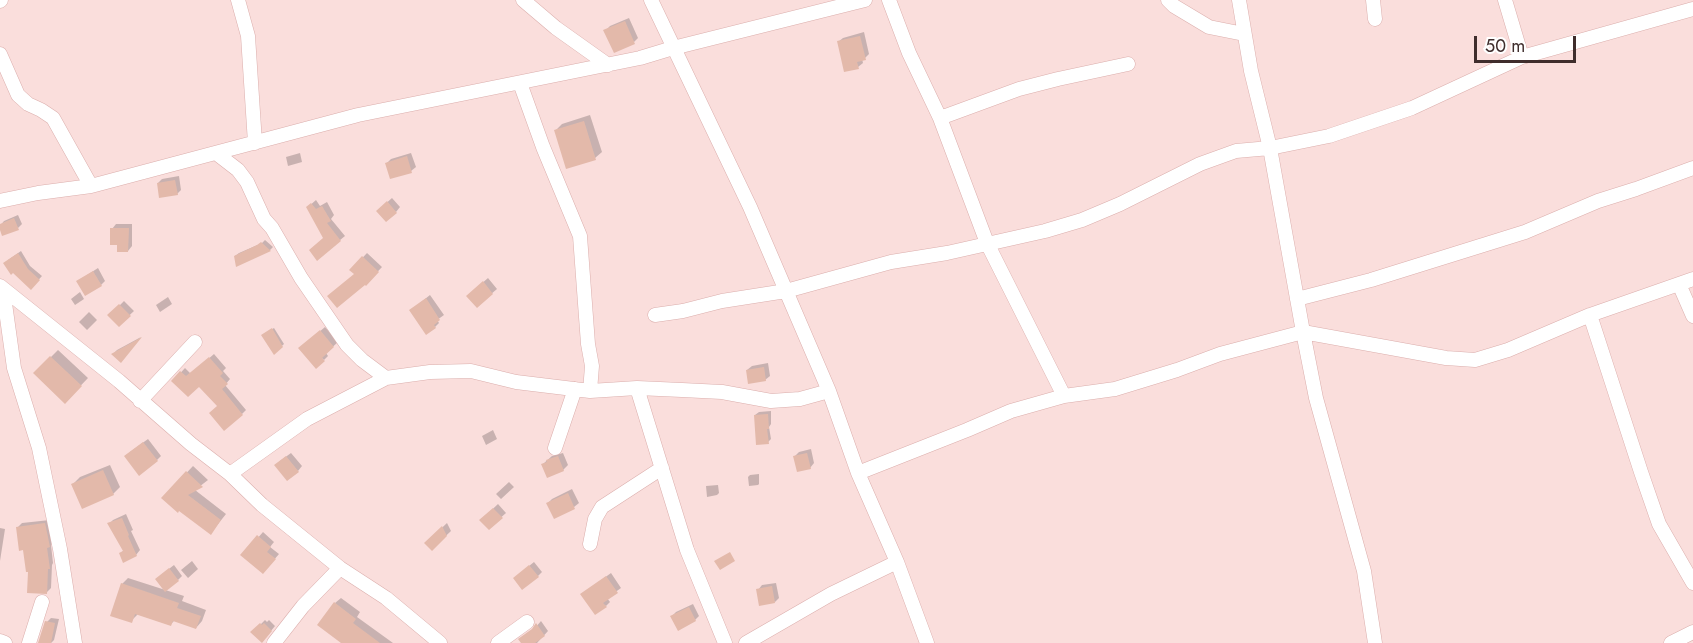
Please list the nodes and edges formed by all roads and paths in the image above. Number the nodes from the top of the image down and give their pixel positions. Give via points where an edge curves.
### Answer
1 (238, 0) edge
2 (523, 0) edge
3 (651, 0) edge
4 (865, 0) edge
5 (888, 0) edge
6 (1168, 0) edge
7 (1239, 0) edge
8 (1373, 0) edge
9 (1505, 0) edge
10 (1693, 9) edge
11 (1375, 19) dead end
12 (1244, 34) junction
13 (673, 48) junction
14 (0, 54) edge
15 (1522, 57) junction
16 (1128, 64) dead end
17 (608, 65) junction
18 (520, 83) junction
19 (940, 118) junction
20 (255, 143) junction
21 (1270, 148) junction
22 (216, 153) junction
23 (1693, 168) edge
24 (91, 186) junction
25 (0, 201) edge
26 (987, 243) junction
27 (1693, 279) edge
28 (1679, 284) junction
29 (1, 288) edge
30 (786, 291) junction
31 (1298, 299) junction
32 (655, 315) dead end
33 (1590, 315) junction
34 (1693, 316) edge
35 (1302, 332) junction
36 (195, 342) dead end
37 (386, 378) junction
38 (637, 388) junction
39 (575, 389) junction
40 (590, 391) junction
41 (829, 391) junction
42 (1064, 396) junction
43 (140, 401) junction
44 (555, 448) dead end
45 (662, 468) junction
46 (858, 472) junction
47 (230, 474) junction
48 (590, 544) dead end
49 (897, 561) junction
50 (340, 568) junction
51 (1693, 583) edge
52 (42, 602) dead end
53 (527, 622) dead end
54 (1693, 632) edge
55 (0, 640) edge
56 (5, 643) edge
57 (29, 643) edge
58 (75, 643) edge
59 (274, 643) edge
60 (440, 643) edge
61 (498, 643) edge
62 (725, 643) edge
63 (746, 643) edge
64 (927, 643) edge
65 (1375, 643) edge
66 (1671, 643) edge

1 - 20 street via 248,36
2 - 17 street
3 - 13 street
4 - 13 street
5 - 19 street
6 - 12 street via 1209,27
7 - 12 street
8 - 11 street
9 - 15 street
10 - 15 street
12 - 21 street
13 - 17 street
13 - 30 street
14 - 24 street via 18,95 53,118
15 - 21 street via 1412,108 1329,136
16 - 19 street via 1019,89
17 - 18 street
18 - 20 street via 358,115
18 - 40 street via 580,236 592,366
19 - 26 street
20 - 22 street
21 - 26 street via 1236,151 1200,164 1082,220
21 - 31 street
22 - 24 street
22 - 37 street via 247,182 264,219 347,345
23 - 31 street via 1525,231
24 - 25 street
26 - 30 street via 891,262
26 - 42 street
27 - 28 street
28 - 33 street
28 - 34 street
29 - 43 street
29 - 58 street via 14,368 39,448
30 - 32 street
30 - 41 street
31 - 35 street
33 - 35 street via 1475,360
33 - 51 street via 1659,524
35 - 42 street via 1116,389
35 - 65 street via 1328,444 1364,570
36 - 43 street
37 - 39 street via 471,371 516,382
37 - 47 street via 306,418
38 - 40 street
38 - 41 street via 722,392 771,401
38 - 45 street
39 - 40 street
39 - 44 street
41 - 46 street
42 - 46 street via 1011,411
43 - 47 street
45 - 48 street via 603,507 595,519
45 - 62 street via 687,550
46 - 49 street
47 - 50 street
49 - 63 street
49 - 64 street
50 - 59 street
50 - 60 street via 386,598
52 - 57 street
53 - 61 street
54 - 66 street
55 - 56 street

